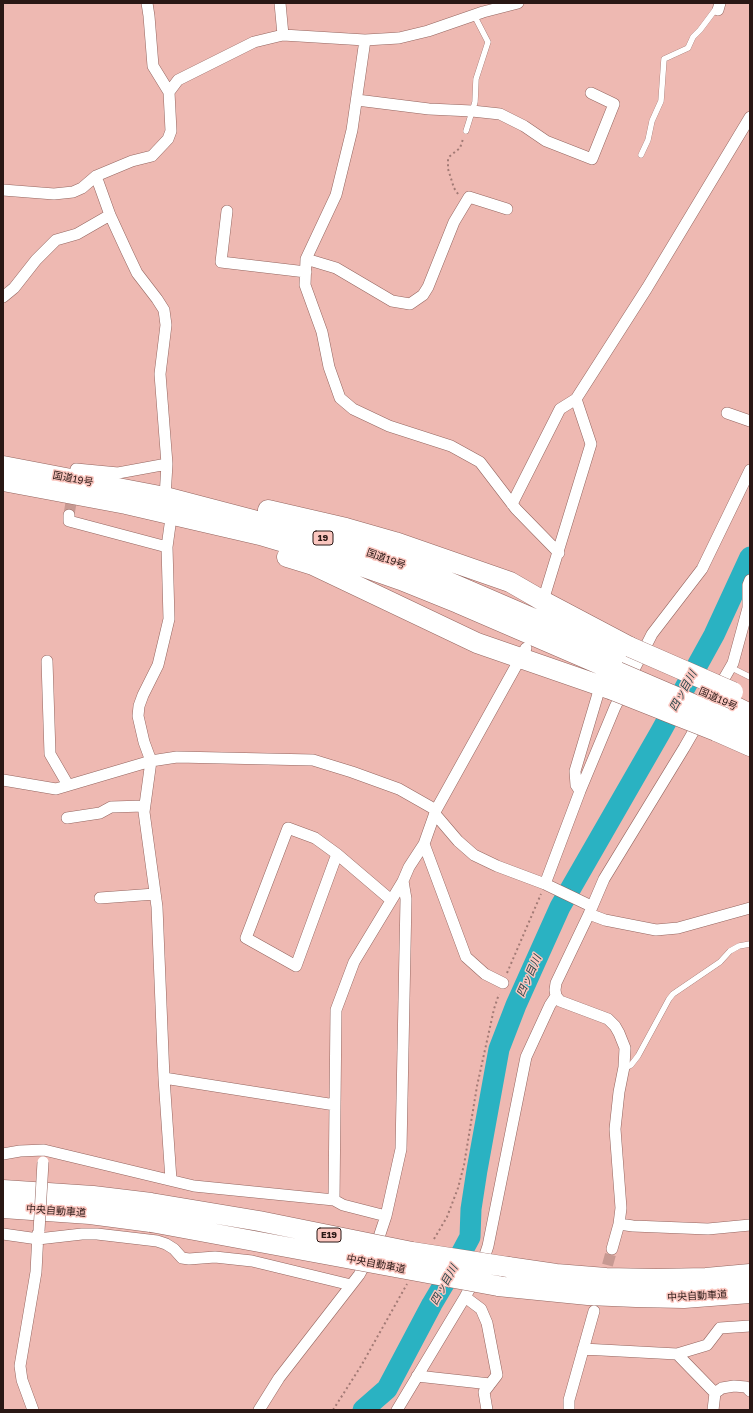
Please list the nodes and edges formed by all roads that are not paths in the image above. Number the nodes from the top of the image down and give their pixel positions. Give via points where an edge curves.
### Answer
1 (147, 3) edge
2 (280, 3) edge
3 (518, 3) edge
4 (719, 7) edge
5 (474, 15) junction
6 (283, 36) junction
7 (365, 40) junction
8 (169, 92) junction
9 (591, 93) dead end
10 (357, 100) junction
11 (472, 111) junction
12 (750, 118) edge
13 (466, 131) road end
14 (641, 155) dead end
15 (96, 176) junction
16 (3, 190) edge
17 (507, 209) dead end
18 (227, 211) dead end
19 (110, 215) junction
20 (306, 259) junction
21 (306, 272) junction
22 (3, 297) edge
23 (576, 399) junction
24 (727, 412) dead end
25 (750, 421) edge
26 (167, 464) junction
27 (3, 466) edge
28 (76, 469) dead end
29 (750, 470) edge
30 (3, 481) edge
31 (165, 497) junction
32 (126, 504) junction
33 (512, 504) junction
34 (69, 515) dead end
35 (170, 525) junction
36 (167, 547) junction
37 (559, 553) junction
38 (750, 580) edge
39 (542, 606) junction
40 (524, 652) junction
41 (625, 659) junction
42 (47, 661) dead end
43 (730, 667) junction
44 (750, 677) edge
45 (605, 688) junction
46 (730, 709) edge
47 (750, 714) edge
48 (750, 729) edge
49 (750, 746) edge
50 (151, 761) junction
51 (3, 780) edge
52 (68, 785) junction
53 (580, 791) junction
54 (144, 806) junction
55 (436, 812) junction
56 (67, 818) dead end
57 (424, 844) junction
58 (337, 854) junction
59 (404, 881) junction
60 (547, 885) junction
61 (155, 894) junction
62 (100, 898) dead end
63 (391, 900) junction
64 (587, 907) junction
65 (750, 908) edge
66 (750, 944) edge
67 (503, 983) road end
68 (556, 996) junction
69 (624, 1067) junction
70 (164, 1078) junction
71 (335, 1105) junction
72 (44, 1150) junction
73 (3, 1154) edge
74 (171, 1180) junction
75 (3, 1190) edge
76 (334, 1200) junction
77 (3, 1208) edge
78 (151, 1212) junction
79 (386, 1216) junction
80 (619, 1224) junction
81 (750, 1225) edge
82 (3, 1234) edge
83 (38, 1235) junction
84 (612, 1249) tunnel mouth
85 (750, 1274) edge
86 (351, 1285) junction
87 (750, 1293) edge
88 (465, 1297) junction
89 (594, 1311) dead end
90 (750, 1326) edge
91 (583, 1349) junction
92 (678, 1354) junction
93 (417, 1376) junction
94 (490, 1384) junction
95 (750, 1391) edge
96 (715, 1393) junction
97 (33, 1410) edge
98 (259, 1410) edge
99 (397, 1410) edge
100 (487, 1410) edge
101 (569, 1410) edge
102 (713, 1410) edge

1 - 8 street via 153,66
2 - 6 street
3 - 5 street
4 - 14 lane via 693,37 688,48 664,59 661,101
5 - 7 street via 428,32 399,38
5 - 11 lane via 488,42 476,79
6 - 7 street
6 - 8 street via 254,42 178,80
7 - 10 street
8 - 15 street via 171,131 168,139 152,156 132,161
9 - 11 street via 614,104 592,159 546,141 500,114
10 - 11 street via 429,109
10 - 20 street via 336,195
11 - 13 lane
12 - 23 street
15 - 16 street via 82,188 68,193
15 - 19 street
17 - 20 street via 469,197 454,222 428,287 423,295 410,304 392,300 336,268
18 - 21 street via 221,262
19 - 22 street via 77,234 56,240
19 - 26 street via 137,273 164,310 166,325 160,374
20 - 21 street
21 - 33 street via 305,285 322,332 329,367 340,398 353,409 389,426 451,446 480,462
23 - 33 street via 560,409
23 - 37 street via 591,444
24 - 25 street
26 - 28 street via 118,473
26 - 31 street
27 - 31 highway, 国道19号 / 19
29 - 53 street via 702,569 652,634 615,707
30 - 32 highway, 国道19号 / 19
31 - 39 highway, 19 via 221,499 395,542 510,582
31 - 41 highway, 国道19号 / 19 via 329,540 430,574
32 - 35 highway, 19 via 143,518
32 - 41 highway, 国道19号 / 19 via 260,535 351,562
33 - 37 street
34 - 36 street via 69,521
35 - 36 street
35 - 40 highway, 19 via 312,565 477,643
36 - 50 street via 168,619 158,665 143,695 138,716
37 - 39 street
38 - 43 street via 748,608
39 - 41 highway, 19
40 - 45 highway, 19
40 - 55 street
41 - 46 highway, 国道19号 / 19, bridge
41 - 46 highway, 19, bridge
42 - 52 street via 50,754
43 - 44 lane
43 - 64 street
45 - 46 highway, 19, bridge
45 - 53 street via 576,771 576,785
46 - 47 highway, 国道19号 / 19
46 - 48 highway, 国道19号 / 19
46 - 49 highway, 19
50 - 52 street
50 - 54 street
50 - 55 street via 177,757 313,760 399,789
51 - 52 street via 56,789
53 - 60 street
54 - 56 street via 111,807 100,812
54 - 61 street
55 - 57 street
55 - 60 street via 458,841 474,855
57 - 59 street via 409,867
57 - 67 street via 466,957 484,974
58 - 58 street via 296,966 246,938 288,828 315,838
58 - 63 street
59 - 63 street
59 - 79 street via 406,899 401,1149
60 - 64 street
61 - 62 street
61 - 70 street
63 - 71 street via 354,962 336,1010
64 - 65 street via 605,920 656,930 678,928
64 - 68 street via 556,983
66 - 69 lane via 730,951 720,962 673,994 638,1056 631,1065
68 - 69 street via 560,1001 608,1019 615,1026 625,1048
68 - 88 street via 526,1057 488,1246 480,1270
69 - 80 street via 615,1129 621,1197
70 - 71 street
70 - 74 street
71 - 76 street
72 - 73 street via 20,1150
72 - 74 street
72 - 83 street, bridge
74 - 76 street via 194,1186
75 - 78 highway, 中央自動車道 / E19 via 93,1196
76 - 79 street via 343,1205
77 - 78 highway, 中央自動車道 / E19 via 90,1214
78 - 85 highway, 中央自動車道 / E19, bridge via 259,1221 412,1252 556,1274 656,1279
78 - 87 highway, 中央自動車道 / E19, bridge via 498,1286 636,1297 684,1298
79 - 86 street via 377,1243
80 - 81 street via 708,1229
80 - 84 street
82 - 83 street
83 - 86 street via 97,1234 156,1241 174,1248 182,1258 215,1257 252,1261
83 - 97 street via 36,1272 20,1366 22,1380
86 - 98 street via 279,1378
88 - 93 street
88 - 94 street via 481,1309 487,1323 497,1375
89 - 91 street
90 - 92 street via 720,1328 707,1345
91 - 92 street
91 - 101 street via 569,1400
92 - 96 street
93 - 94 street
93 - 99 street
94 - 100 street via 484,1392
95 - 96 street via 746,1387 734,1386 722,1388
96 - 102 street

